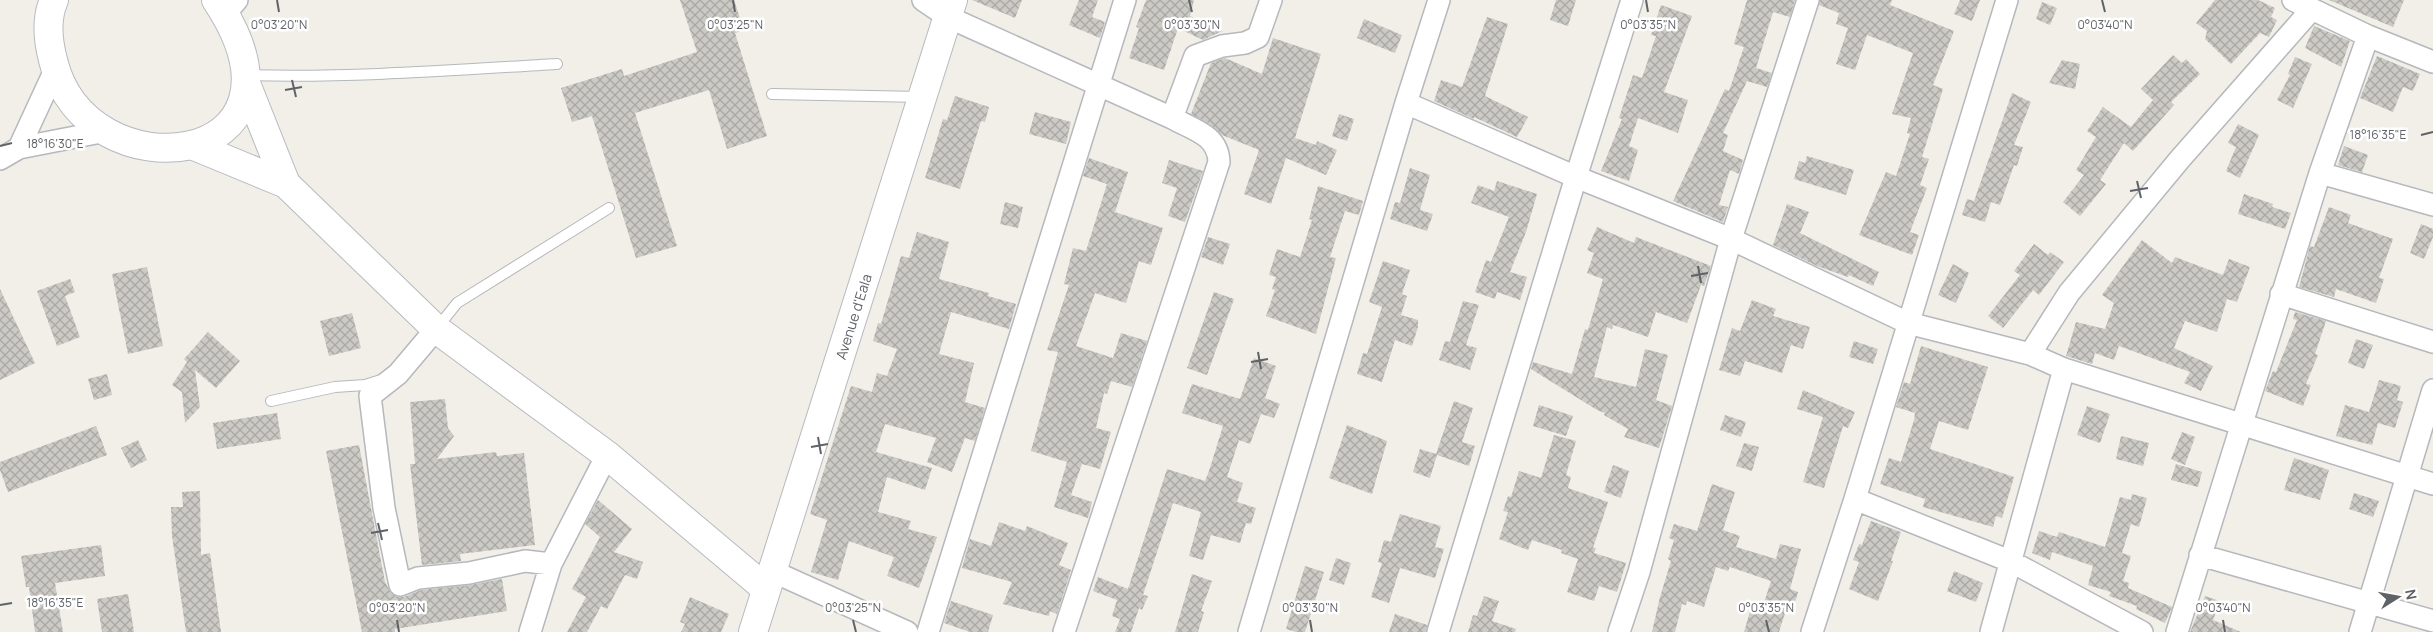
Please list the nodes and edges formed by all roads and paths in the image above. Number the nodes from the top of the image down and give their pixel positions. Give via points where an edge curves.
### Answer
1 (54, 0) edge
2 (923, 0) edge
3 (1126, 0) edge
4 (1271, 0) edge
5 (1439, 0) edge
6 (1632, 0) edge
7 (1808, 0) edge
8 (2006, 0) edge
9 (2293, 0) edge
10 (226, 5) edge
11 (950, 9) edge
12 (2312, 9) junction
13 (2368, 36) junction
14 (2433, 62) edge
15 (557, 64) dead end
16 (55, 70) junction
17 (247, 80) junction
18 (1098, 85) junction
19 (772, 94) dead end
20 (922, 97) junction
21 (1406, 103) junction
22 (1172, 118) junction
23 (106, 131) junction
24 (194, 146) junction
25 (19, 148) junction
26 (0, 159) edge
27 (2320, 173) junction
28 (1576, 177) junction
29 (286, 184) junction
30 (2433, 205) edge
31 (609, 208) dead end
32 (1731, 240) junction
33 (2281, 294) junction
34 (1908, 322) junction
35 (436, 329) junction
36 (2433, 342) edge
37 (2030, 354) junction
38 (2064, 369) junction
39 (398, 374) junction
40 (2433, 390) edge
41 (271, 401) dead end
42 (2242, 425) junction
43 (608, 455) junction
44 (2408, 476) junction
45 (2433, 484) edge
46 (1854, 499) junction
47 (2200, 555) junction
48 (2012, 562) junction
49 (551, 564) junction
50 (769, 579) junction
51 (2368, 604) junction
52 (2433, 621) edge
53 (530, 632) edge
54 (753, 632) edge
55 (907, 632) edge
56 (928, 632) edge
57 (1064, 632) edge
58 (1249, 632) edge
59 (1438, 632) edge
60 (1619, 632) edge
61 (1812, 632) edge
62 (1991, 632) edge
63 (2142, 632) edge
64 (2177, 632) edge
65 (2360, 632) edge

1 - 16 street via 49,16
2 - 11 street
3 - 18 street
4 - 22 street via 1258,37 1245,44 1222,46 1195,56
5 - 21 street
6 - 28 street
7 - 32 street
8 - 34 street
9 - 12 street
10 - 17 street via 242,48
11 - 18 street
11 - 20 street, Avenue d'Eala
12 - 13 street
12 - 37 street via 2180,160 2076,286
13 - 14 street
13 - 27 street
15 - 17 lane
16 - 23 street via 80,113
16 - 25 street
17 - 24 street via 240,105 229,124 218,135
17 - 29 street
18 - 22 street
18 - 56 street
19 - 20 lane
20 - 50 street, Avenue d'Eala
21 - 28 street
21 - 58 street
22 - 57 street via 1211,140 1217,146 1219,162
23 - 24 street via 141,145
23 - 25 street
24 - 29 street
25 - 26 street
27 - 30 street
27 - 33 street
28 - 32 street
28 - 59 street
29 - 35 street
31 - 35 lane via 457,303
32 - 34 street
32 - 60 street via 1639,572
33 - 36 street
33 - 42 street
34 - 37 street
34 - 46 street
35 - 39 street
35 - 43 street
37 - 38 street
38 - 42 street
38 - 48 street
39 - 41 lane via 365,385 335,387
39 - 49 street via 370,396 384,508 400,585 418,578 469,573 525,561
40 - 44 street
42 - 44 street
42 - 47 street
43 - 49 street
43 - 50 street
44 - 45 street
44 - 51 street
46 - 48 street
46 - 61 street
47 - 51 street
47 - 64 street
48 - 62 street
48 - 63 street
49 - 53 street
50 - 54 street, Avenue d'Eala
50 - 55 street
51 - 52 street
51 - 65 street

